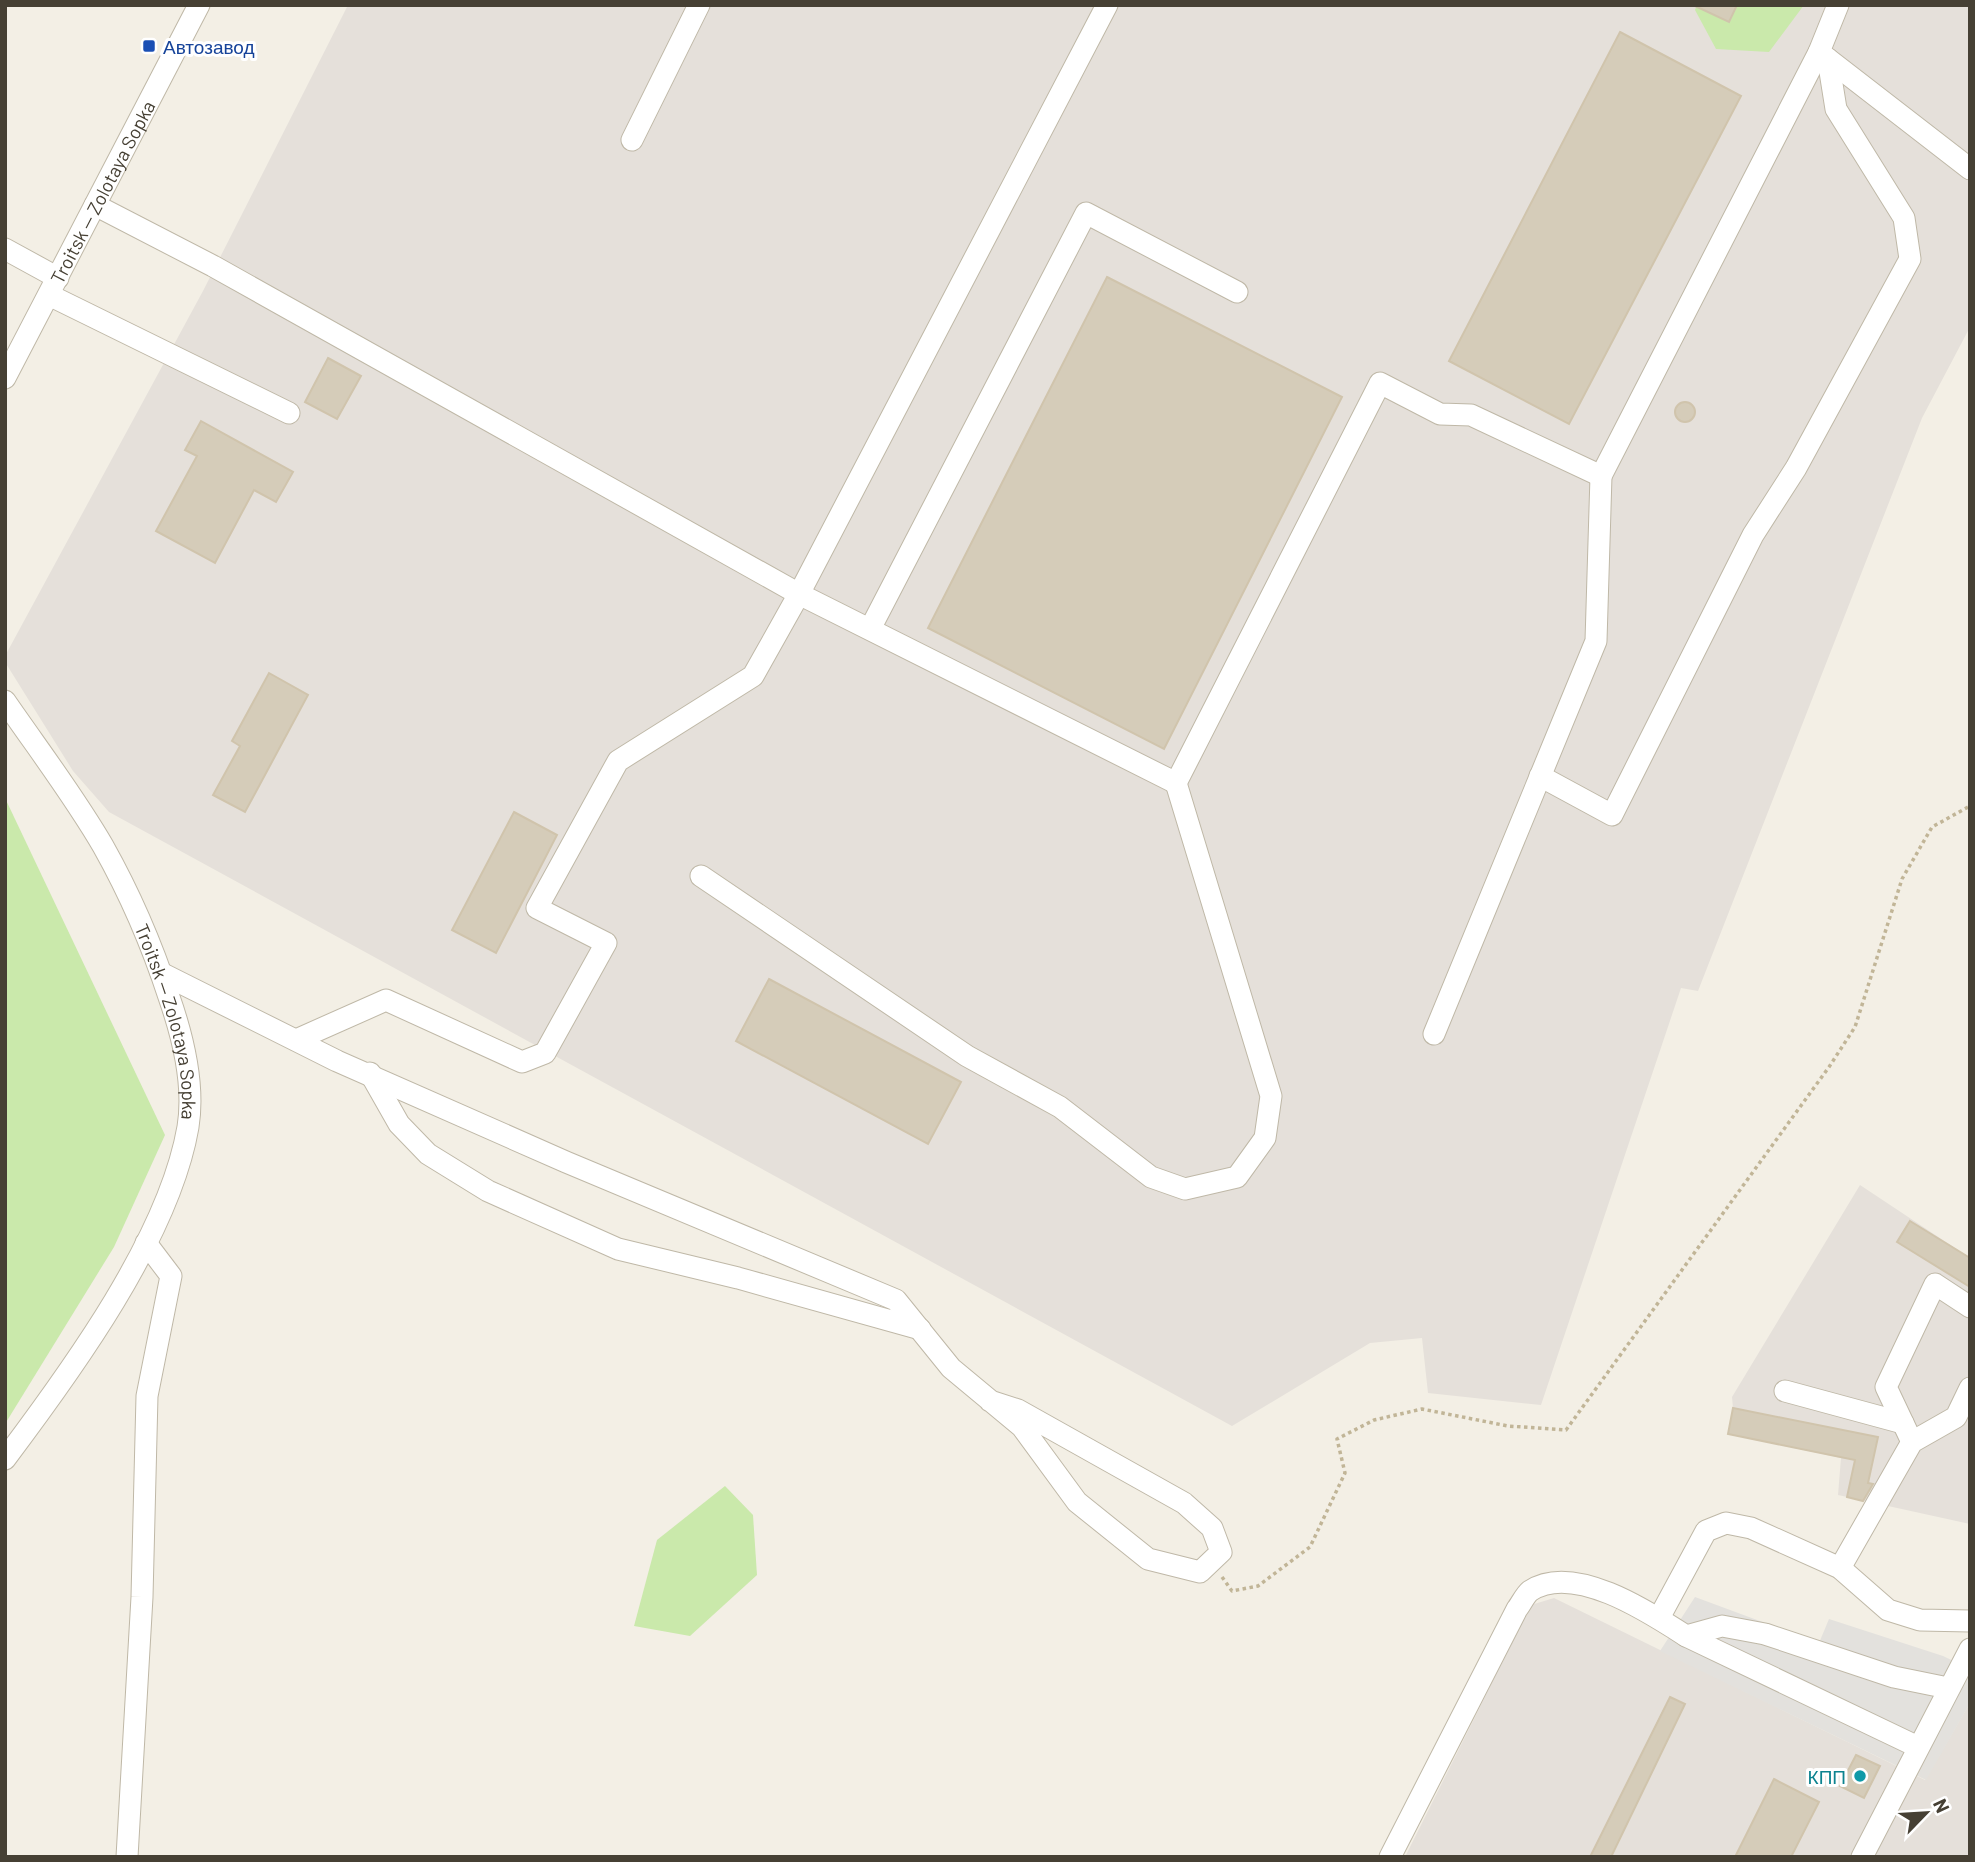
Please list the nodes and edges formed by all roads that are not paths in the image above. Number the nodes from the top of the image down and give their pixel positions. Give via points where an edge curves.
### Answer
1 (199, 5) edge
2 (699, 5) edge
3 (1107, 5) edge
4 (1838, 5) edge
5 (1824, 55) junction
6 (632, 140) dead end
7 (1970, 169) edge
8 (95, 205) junction
9 (5, 249) edge
10 (53, 286) junction
11 (1237, 292) dead end
12 (5, 378) edge
13 (289, 413) dead end
14 (1601, 476) junction
15 (799, 593) junction
16 (870, 629) junction
17 (5, 701) edge
18 (1540, 776) junction
19 (1175, 783) junction
20 (701, 876) dead end
21 (161, 973) junction
22 (1434, 1034) dead end
23 (296, 1040) junction
24 (370, 1073) junction
25 (146, 1243) junction
26 (1970, 1307) edge
27 (920, 1329) junction
28 (1970, 1388) edge
29 (1785, 1391) dead end
30 (990, 1401) junction
31 (1908, 1433) junction
32 (5, 1459) edge
33 (1840, 1568) junction
34 (1659, 1618) junction
35 (1970, 1620) edge
36 (1686, 1636) junction
37 (1970, 1649) edge
38 (1948, 1688) junction
39 (1917, 1747) junction
40 (127, 1857) edge
41 (1390, 1857) edge
42 (1862, 1857) edge

1 - 8 street, Troitsk — Zolotaya Sopka
2 - 6 street
3 - 15 street
4 - 5 street
5 - 7 street
5 - 14 street
5 - 18 street via 1836,109 1904,218 1910,259 1796,468 1753,536 1612,815
8 - 10 street, Troitsk — Zolotaya Sopka
8 - 15 street via 213,266
9 - 10 street
10 - 12 street, Troitsk — Zolotaya Sopka
10 - 13 street
11 - 16 street via 1086,213
14 - 18 street via 1595,641
14 - 19 street via 1471,415 1440,414 1380,383
15 - 16 street
15 - 23 street via 753,676 618,761 537,908 606,943 545,1053 522,1062 386,1000
16 - 19 street
17 - 21 street, Troitsk — Zolotaya Sopka via 103,845
18 - 22 street
19 - 20 street via 1272,1096 1265,1138 1237,1177 1185,1189 1151,1177 1060,1107 967,1056
21 - 23 street
21 - 25 street, Troitsk — Zolotaya Sopka via 180,1029 188,1077 188,1125 175,1181
23 - 24 street
24 - 27 street via 566,1162 896,1300
24 - 27 street via 399,1124 428,1154 488,1191 618,1250
25 - 32 street, Troitsk — Zolotaya Sopka via 90,1339
25 - 40 street via 171,1276 147,1396 142,1597
26 - 31 street via 1935,1284 1886,1387
27 - 30 street via 951,1368
28 - 31 street via 1956,1417
29 - 31 street
30 - 30 street via 1022,1427 1077,1502 1148,1559 1200,1572 1221,1552 1212,1528 1184,1503 1018,1410
31 - 33 street
33 - 34 street via 1751,1528 1726,1523 1706,1531
33 - 35 street via 1888,1610 1920,1620
34 - 36 street
34 - 41 street via 1596,1588 1558,1581 1529,1592
36 - 38 street via 1722,1626 1765,1634 1894,1677
36 - 39 street
37 - 38 street
38 - 39 street
39 - 42 street

